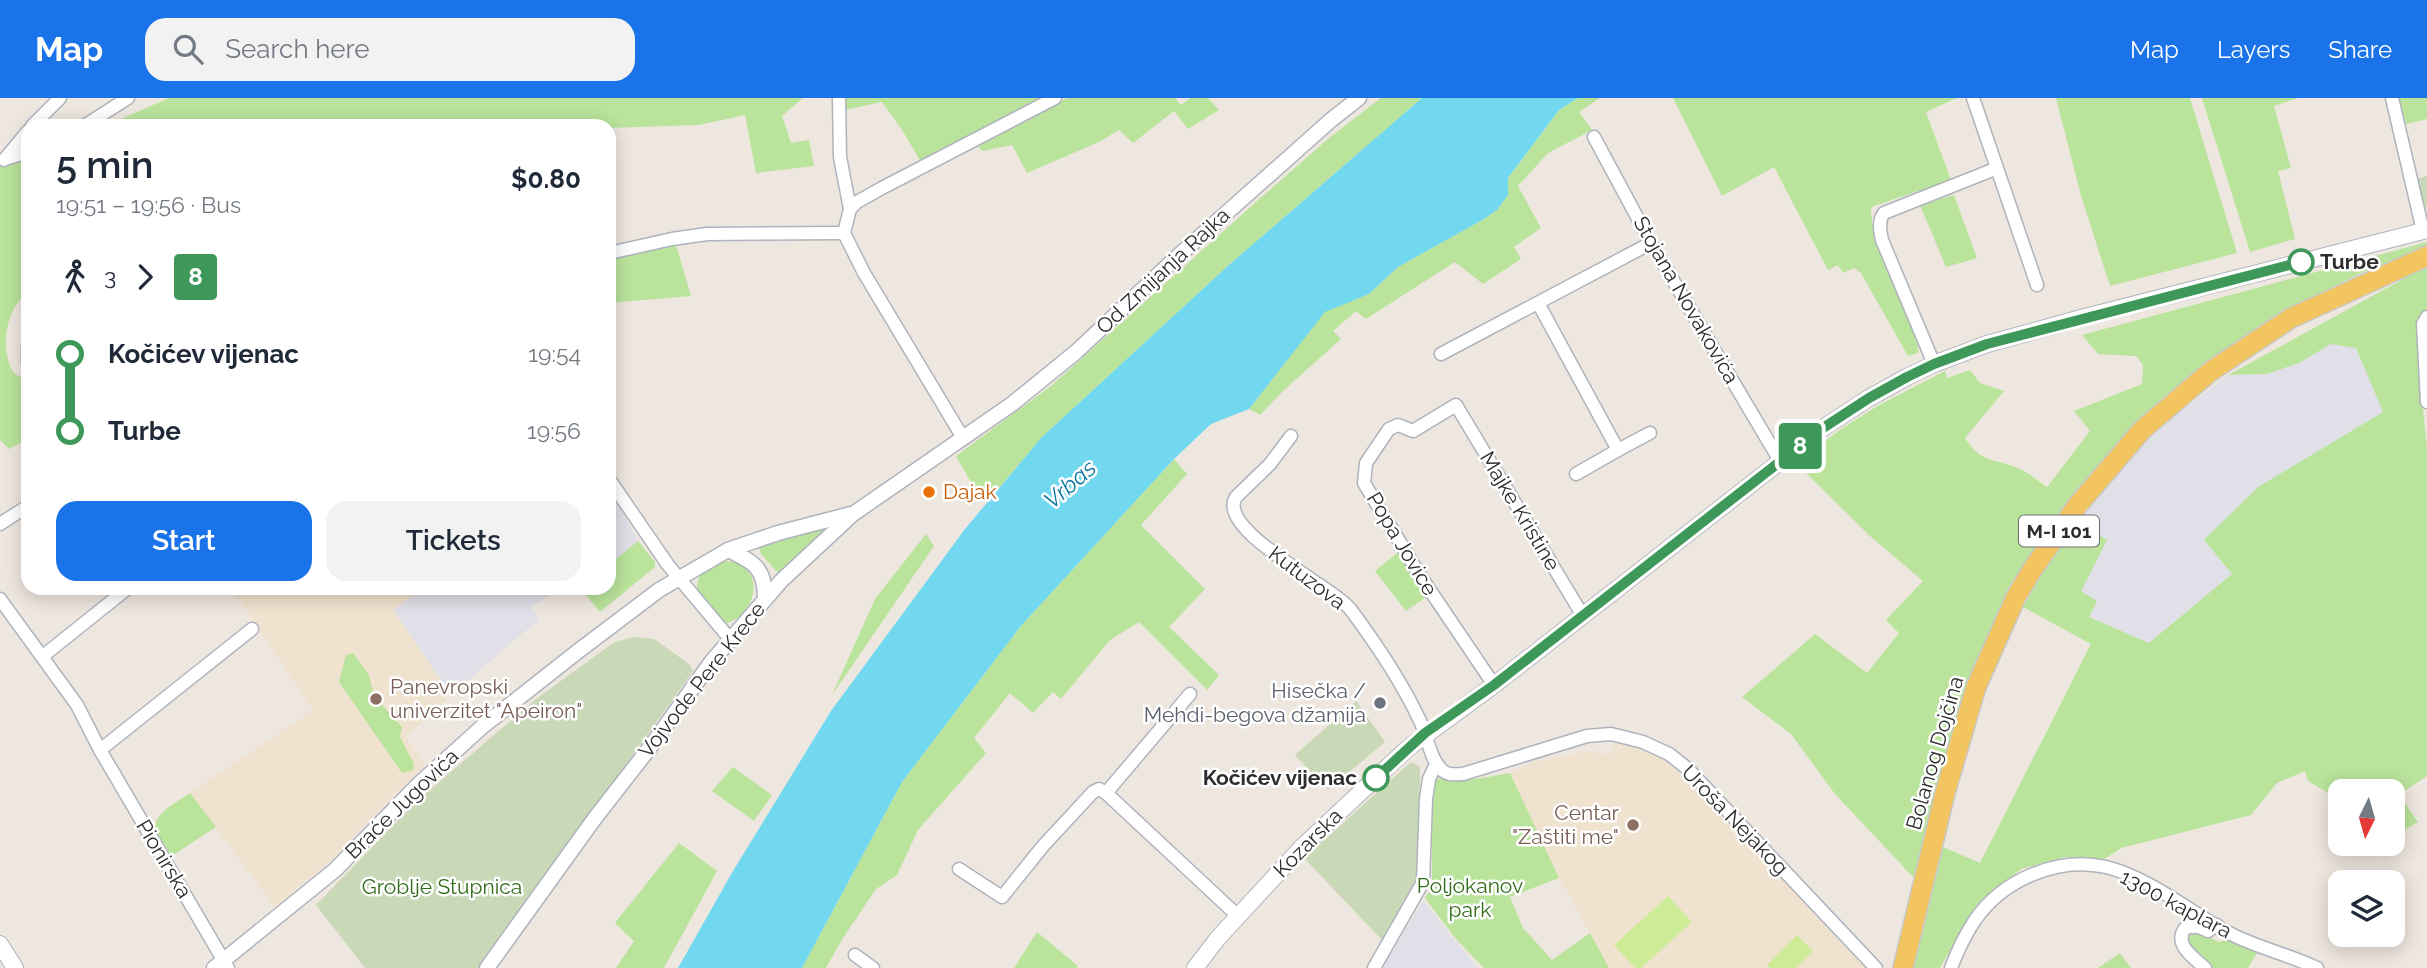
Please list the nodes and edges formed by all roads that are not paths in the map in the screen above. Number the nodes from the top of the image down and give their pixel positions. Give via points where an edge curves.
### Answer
1 (60, 98) edge
2 (128, 98) edge
3 (839, 98) edge
4 (1055, 98) edge
5 (1359, 98) edge
6 (1973, 98) edge
7 (2392, 98) edge
8 (39, 119) edge
9 (95, 119) edge
10 (1594, 137) dead end
11 (21, 139) edge
12 (21, 154) edge
13 (2, 160) edge
14 (1996, 169) junction
15 (849, 209) junction
16 (2424, 223) edge
17 (844, 233) junction
18 (1651, 243) junction
19 (616, 251) edge
20 (2427, 256) edge
21 (2037, 285) dead end
22 (1538, 303) junction
23 (2427, 317) edge
24 (1441, 354) dead end
25 (1934, 364) junction
26 (2427, 402) edge
27 (1456, 405) joint
28 (1650, 433) dead end
29 (1291, 436) dead end
30 (963, 438) junction
31 (1618, 450) junction
32 (1780, 461) junction
33 (1576, 474) dead end
34 (616, 489) edge
35 (21, 510) edge
36 (852, 514) junction
37 (0, 524) edge
38 (728, 550) junction
39 (679, 578) junction
40 (119, 595) edge
41 (765, 598) junction
42 (0, 599) edge
43 (1583, 616) junction
44 (252, 629) dead end
45 (730, 639) junction
46 (43, 656) junction
47 (1494, 685) junction
48 (1190, 694) dead end
49 (1425, 733) junction
50 (100, 750) junction
51 (1436, 764) junction
52 (1106, 793) junction
53 (959, 869) dead end
54 (1238, 916) junction
55 (2217, 925) junction
56 (0, 944) edge
57 (855, 955) dead end
58 (222, 966) edge
59 (15, 968) edge
60 (488, 968) edge
61 (873, 968) edge
62 (1195, 968) edge
63 (1374, 968) edge
64 (1876, 968) edge
65 (1903, 968) edge
66 (1951, 968) edge
67 (2205, 968) edge
68 (2317, 968) edge

1 - 8 street
2 - 9 street
3 - 15 street via 840,157
4 - 15 street
5 - 30 street, Od Zmijanja Rajka via 1076,352
6 - 14 street
7 - 16 street
10 - 18 street, Stojana Novakovića
11 - 13 street
12 - 13 street
14 - 21 street
14 - 25 street via 1881,217 1882,240
15 - 17 street
16 - 25 main road, Kozarska via 2021,334
17 - 19 street via 707,234
17 - 30 street
18 - 22 street
18 - 32 street, Stojana Novakovića
20 - 65 main road, Bolanog Dojčina / M-I 101 via 2291,318 2211,371 2141,430 2077,506 2016,597 1976,687
22 - 24 street
22 - 31 street
23 - 26 street via 2423,324
25 - 32 main road, Kozarska via 1869,398
27 - 43 street, Majke Kristine
27 - 47 street, Popa Jovice via 1413,431 1398,425 1389,429 1366,463 1363,477 1421,577
28 - 31 street
29 - 49 street, Kutuzova via 1233,501 1234,513 1266,548 1350,609
30 - 36 street, Vojvode Pere Krece
31 - 33 street
32 - 43 main road, Kozarska
34 - 39 street
35 - 37 street
36 - 38 street, Braće Jugovića
36 - 41 street, Vojvode Pere Krece
38 - 39 street, Braće Jugovića
38 - 41 street via 761,572
39 - 45 street
39 - 58 street, Braće Jugovića via 483,726 335,870 237,948
40 - 46 street
41 - 45 street, Vojvode Pere Krece
42 - 46 street, Pionirska
43 - 47 main road, Kozarska
44 - 50 street
45 - 60 street, Vojvode Pere Krece
46 - 50 street, Pionirska via 77,705
47 - 49 main road, Kozarska
48 - 52 street
49 - 51 street
49 - 54 main road, Kozarska via 1316,832
50 - 58 street, Pionirska
51 - 63 street via 1426,799 1423,882
51 - 64 street, Uroša Nejakog via 1446,773 1463,774 1599,734 1657,748 1688,769
52 - 53 street via 1093,792 1002,897
52 - 54 street
54 - 62 main road, Kozarska
55 - 66 street, 1300 kaplara via 2106,867 2062,866 2033,874 1998,895 1976,919
55 - 67 street via 2208,931 2186,927 2181,937 2183,947
55 - 68 street, 1300 kaplara
56 - 59 main road
57 - 61 street

